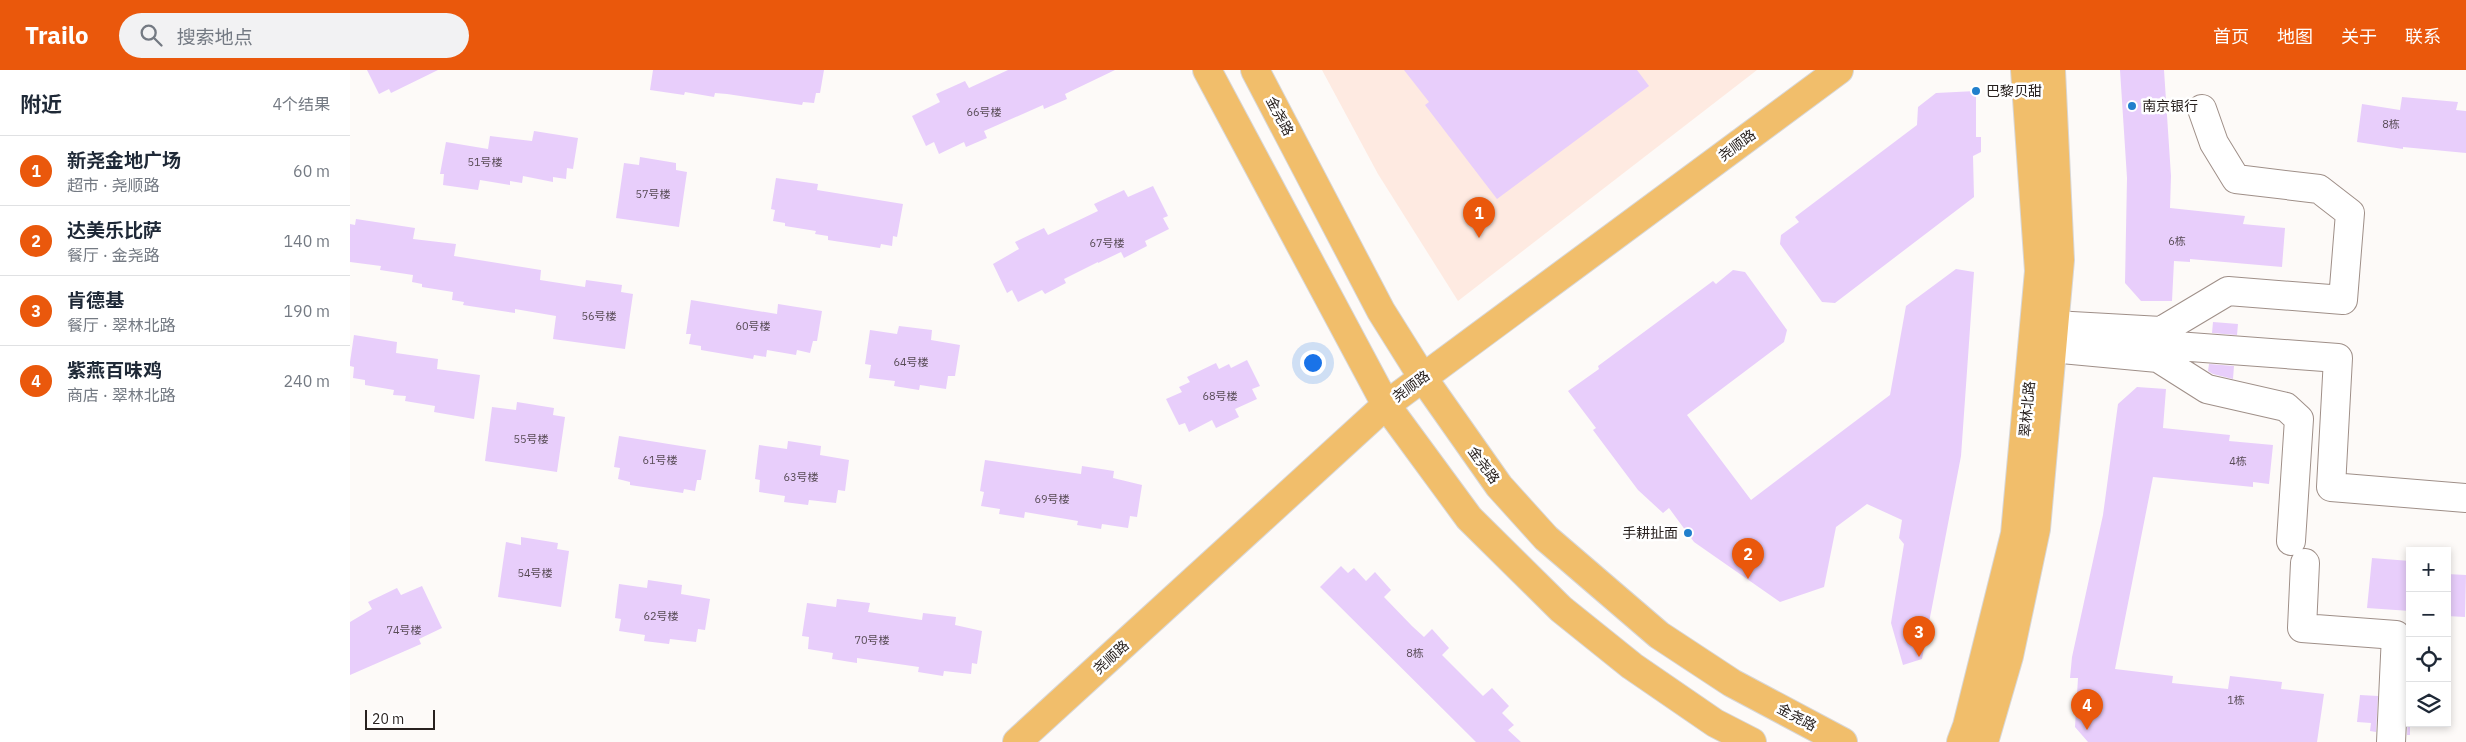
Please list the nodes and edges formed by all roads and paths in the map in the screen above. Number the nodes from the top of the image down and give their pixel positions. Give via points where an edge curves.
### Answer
1 (1207, 70) edge
2 (1255, 70) edge
3 (1839, 70) edge
4 (2025, 70) edge
5 (2051, 70) edge
6 (2202, 109) dead end
7 (2053, 336) junction
8 (1423, 378) junction
9 (1386, 404) junction
10 (2466, 498) edge
11 (1017, 742) edge
12 (1752, 742) edge
13 (1843, 742) edge
14 (1961, 742) edge
15 (1984, 742) edge
16 (2391, 742) edge

1 - 9 main road
2 - 8 main road, 金尧路 via 1381,311
3 - 8 main road, 尧顺路
4 - 14 main road, 翠林北路 via 2039,271 2015,534
5 - 7 main road, 翠林北路 via 2060,260
6 - 7 street via 2214,143 2236,179 2319,189 2350,213 2343,300 2228,291 2161,331
7 - 10 street via 2338,358 2331,487
7 - 15 main road, 翠林北路 via 2036,529 2009,656
7 - 16 street via 2158,358 2207,389 2286,407 2299,419 2298,552 2302,628 2396,635
8 - 9 main road, 尧顺路
8 - 13 main road, 金尧路 via 1499,486 1546,538 1659,634 1732,683
9 - 11 main road, 尧顺路
9 - 12 main road via 1469,518 1561,609 1632,666 1715,723

